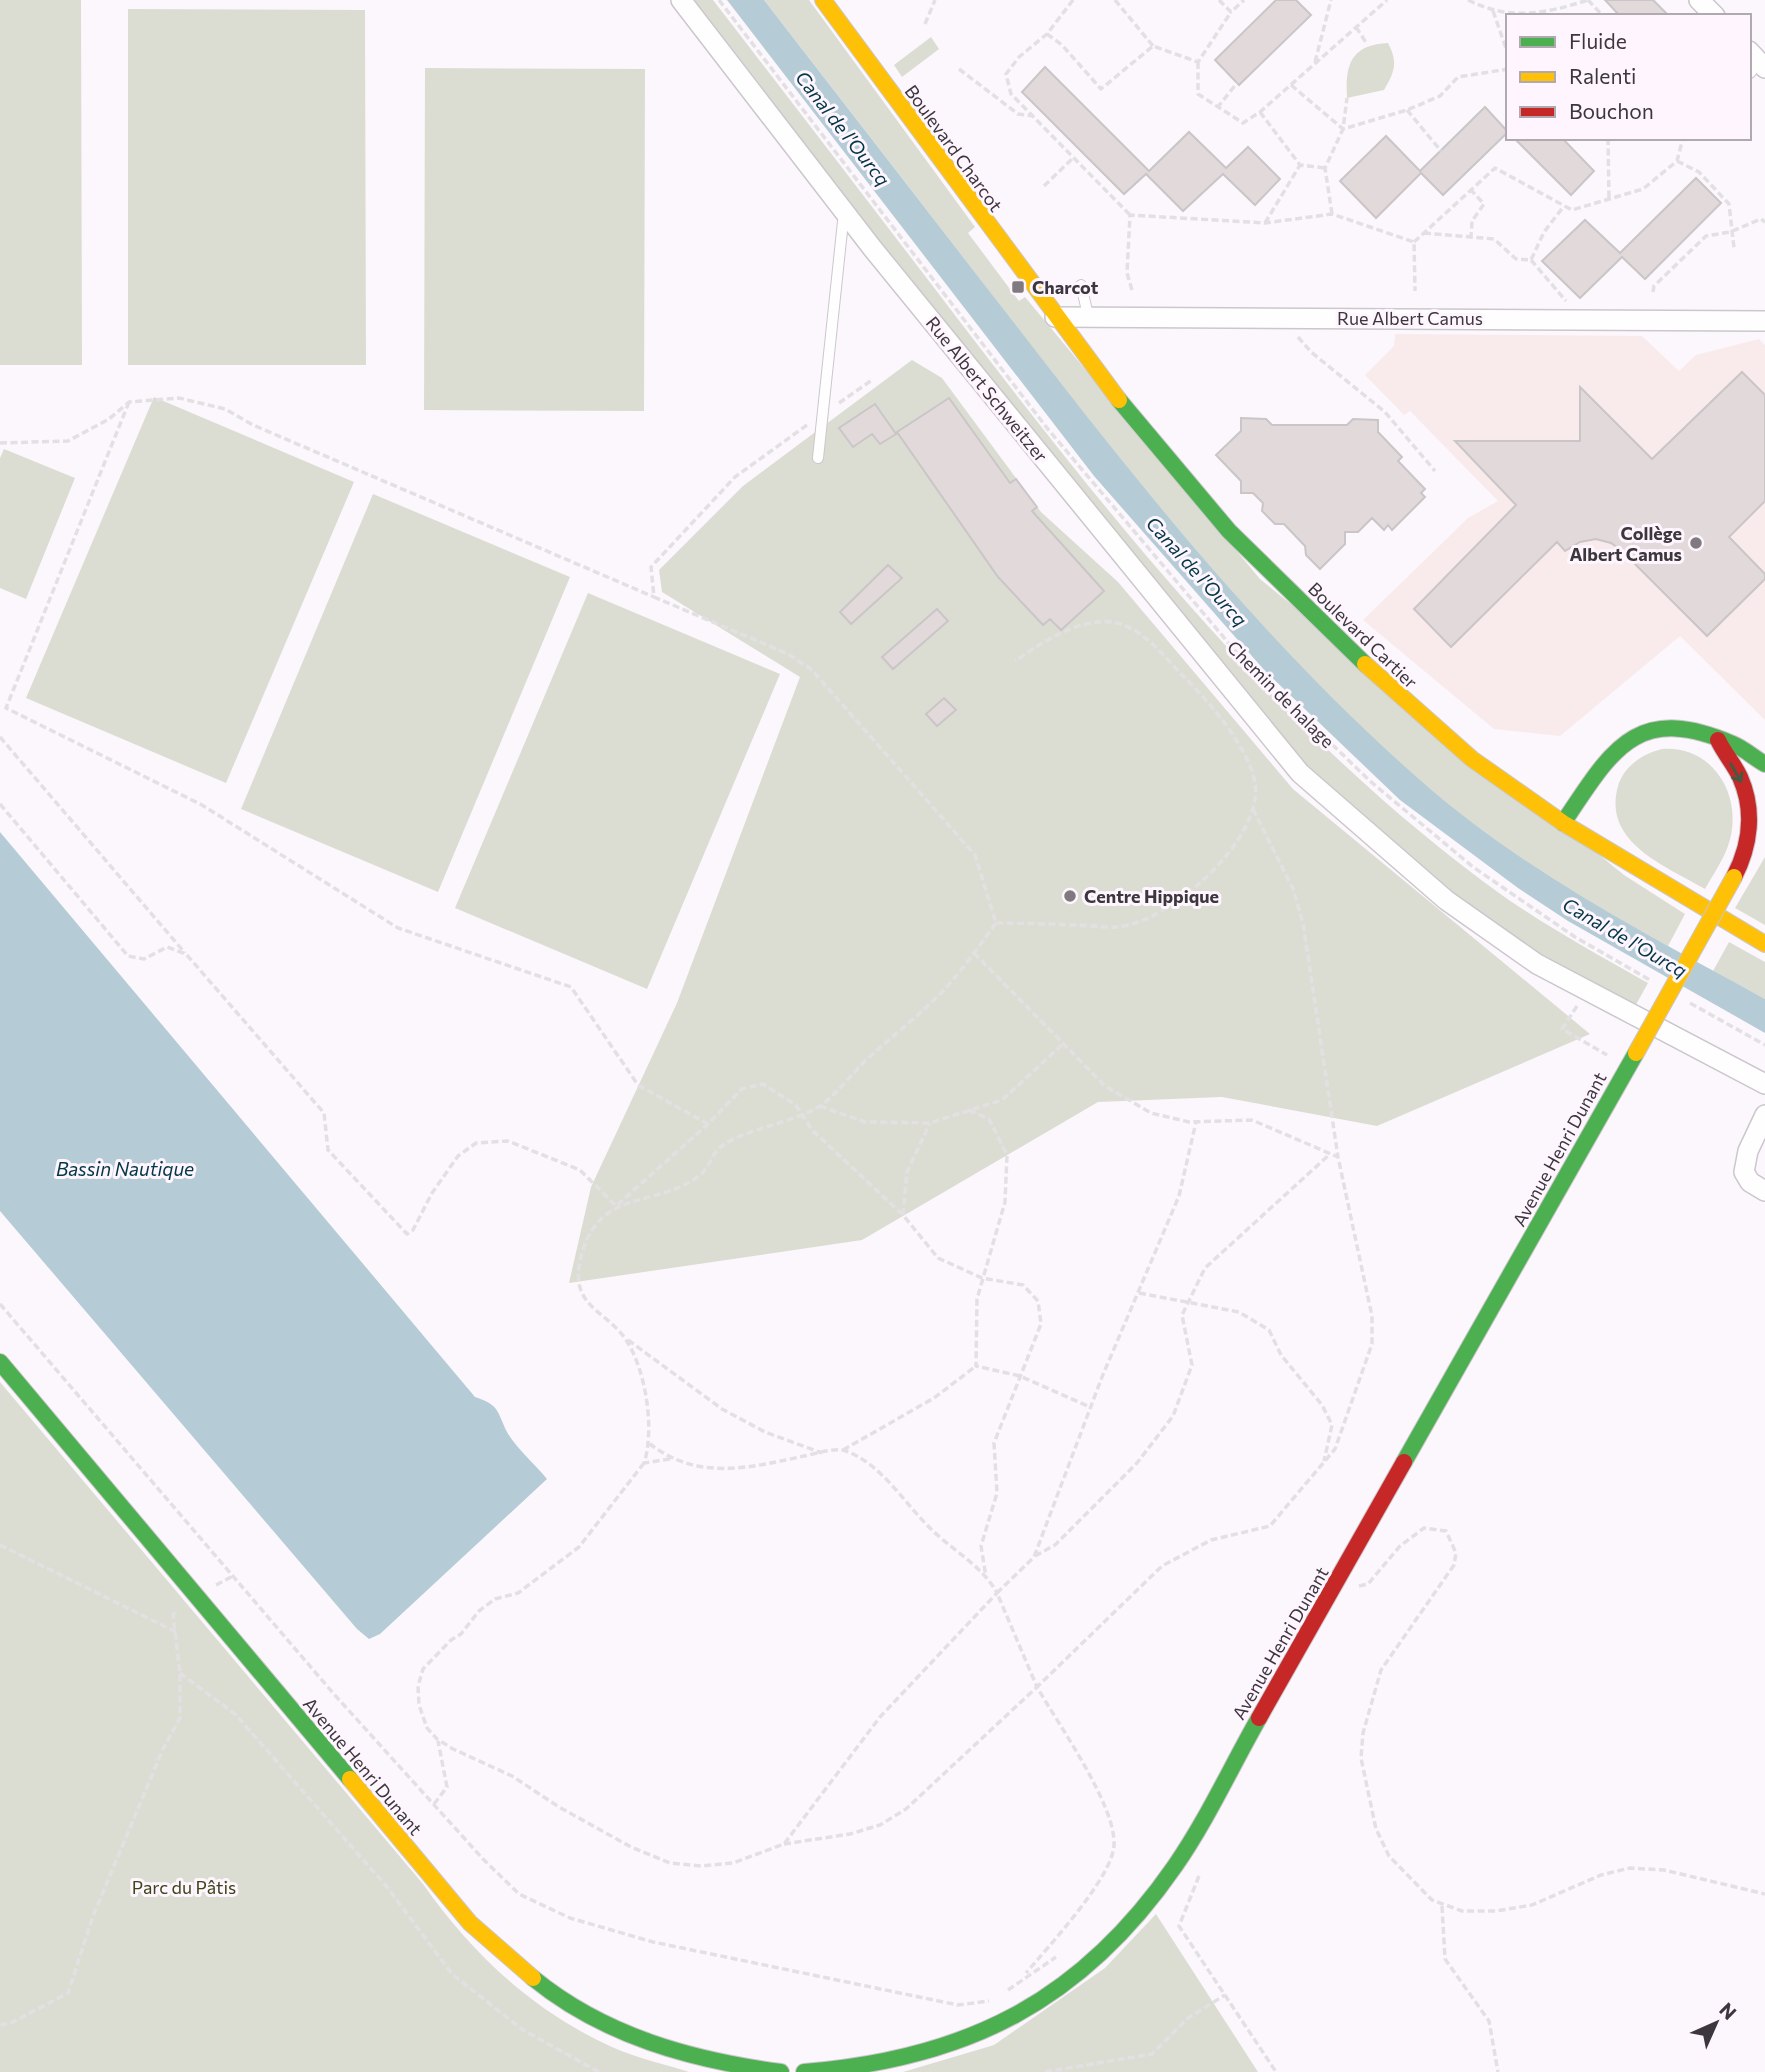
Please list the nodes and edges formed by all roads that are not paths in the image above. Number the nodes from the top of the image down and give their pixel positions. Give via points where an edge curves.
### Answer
1 (681, 0) edge
2 (823, 0) edge
3 (1699, 0) edge
4 (1713, 14) edge
5 (844, 211) junction
6 (1081, 285) dead end
7 (1088, 315) junction
8 (1055, 317) junction
9 (1765, 321) edge
10 (818, 458) dead end
11 (1718, 740) junction
12 (1765, 764) edge
13 (1563, 822) junction
14 (1765, 825) edge
15 (1747, 843) junction
16 (1765, 843) edge
17 (1743, 862) junction
18 (1765, 944) edge
19 (1765, 1084) edge
20 (1765, 1115) edge
21 (1765, 1191) edge
22 (0, 1362) edge
23 (781, 2072) edge
24 (804, 2072) edge

1 - 5 street, Rue Albert Schweitzer
2 - 8 street, Boulevard Charcot
3 - 4 street
5 - 10 lane
5 - 19 street, Rue Albert Schweitzer via 1300,773 1446,900 1537,964
6 - 7 lane
7 - 8 street, Rue Albert Camus
7 - 9 street, Rue Albert Camus via 1128,324 1239,323 1281,317
8 - 13 street, Boulevard Cartier via 1174,467 1293,594 1420,716 1472,759
11 - 12 street
11 - 13 street via 1682,726 1656,727 1626,740
11 -> 15 street via 1741,778 1748,800
13 - 18 street, Boulevard Cartier
14 - 15 street
15 - 17 street
16 - 17 street
17 - 24 street, Avenue Henri Dunant, bridge via 1176,1865 1131,1925 1107,1950 1034,2005 978,2035 920,2055 861,2068
20 - 21 street via 1748,1151 1744,1172
22 - 23 street, Avenue Henri Dunant via 470,1923 509,1962 563,2002 642,2043 729,2067

